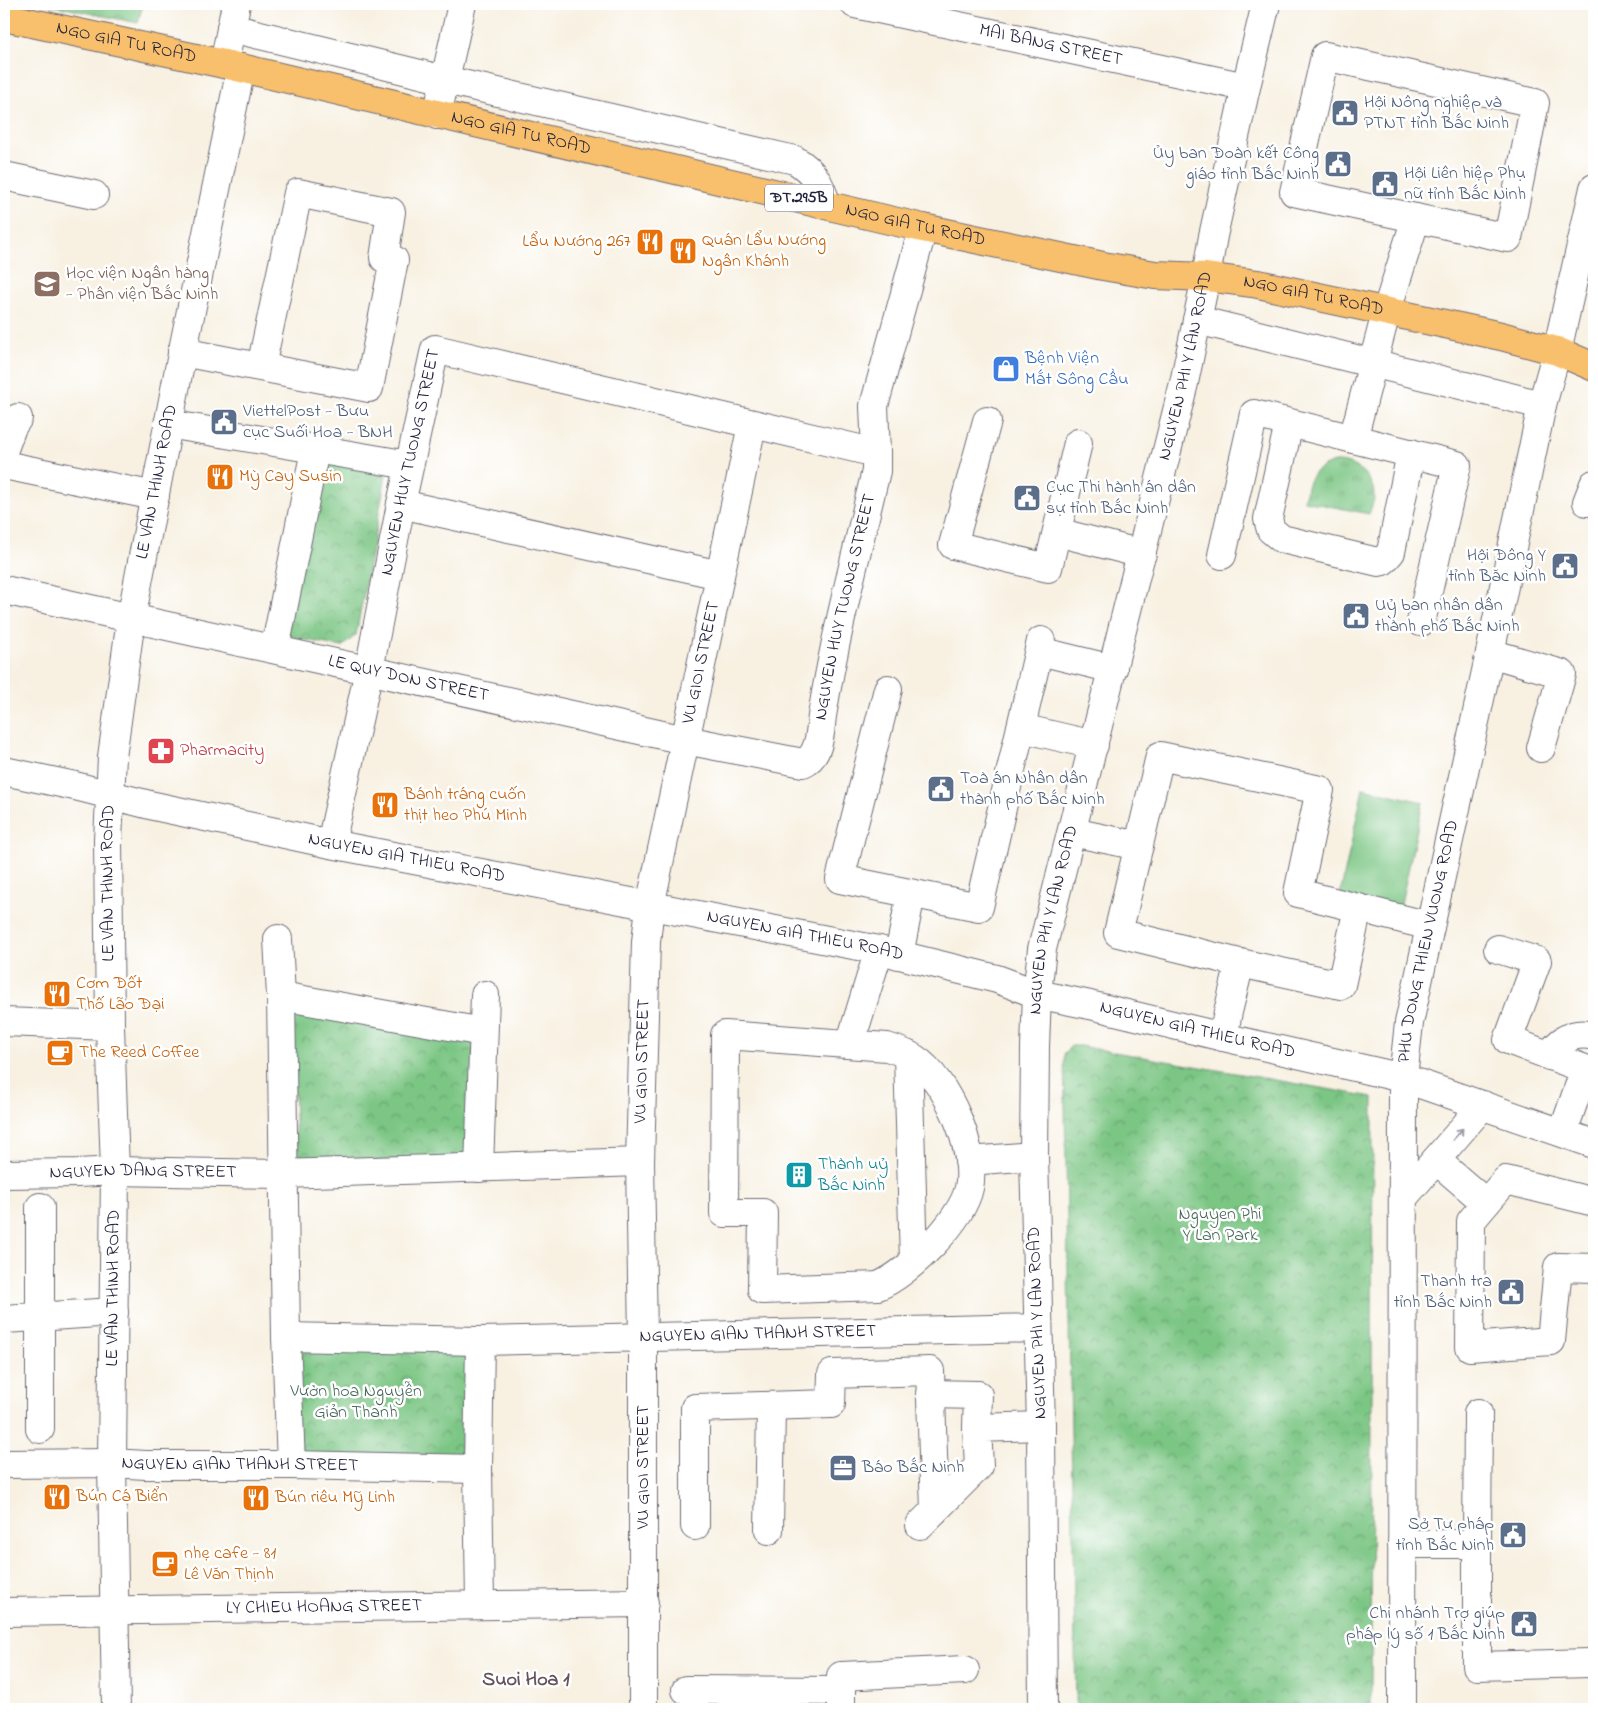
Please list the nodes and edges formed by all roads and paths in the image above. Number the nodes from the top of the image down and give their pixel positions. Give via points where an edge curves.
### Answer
1 (462, 4) edge
2 (855, 4) edge
3 (1266, 4) edge
4 (929, 11) edge
5 (234, 16) edge
6 (4, 17) edge
7 (232, 66) junction
8 (445, 80) junction
9 (1246, 88) junction
10 (437, 115) junction
11 (4, 176) edge
12 (1594, 188) edge
13 (94, 195) dead end
14 (827, 204) junction
15 (1416, 218) junction
16 (924, 228) junction
17 (1206, 277) junction
18 (1386, 313) junction
19 (1197, 320) junction
20 (1557, 351) junction
21 (182, 352) junction
22 (1373, 364) junction
23 (261, 367) junction
24 (1594, 367) edge
25 (1542, 405) junction
26 (18, 418) dead end
27 (987, 421) dead end
28 (1289, 423) junction
29 (168, 424) junction
30 (752, 425) junction
31 (1353, 439) junction
32 (1078, 443) dead end
33 (4, 449) edge
34 (315, 450) junction
35 (1410, 453) junction
36 (876, 454) junction
37 (4, 465) edge
38 (409, 465) junction
39 (154, 496) junction
40 (401, 504) junction
41 (1057, 532) junction
42 (1142, 554) junction
43 (1222, 555) dead end
44 (720, 575) junction
45 (4, 590) edge
46 (131, 619) junction
47 (1421, 622) dead end
48 (275, 649) junction
49 (1490, 653) junction
50 (1113, 669) junction
51 (369, 670) junction
52 (888, 689) dead end
53 (1021, 728) junction
54 (685, 740) junction
55 (1094, 745) junction
56 (1541, 748) dead end
57 (811, 759) joint
58 (4, 771) edge
59 (110, 796) junction
60 (1072, 832) junction
61 (331, 844) junction
62 (1139, 846) junction
63 (911, 894) junction
64 (650, 906) junction
65 (1358, 908) junction
66 (1430, 926) junction
67 (278, 939) dead end
68 (1498, 949) dead end
69 (889, 952) junction
70 (1240, 963) junction
71 (1037, 994) junction
72 (485, 995) dead end
73 (281, 996) junction
74 (4, 1022) edge
75 (110, 1026) junction
76 (483, 1032) junction
77 (1594, 1036) edge
78 (1223, 1038) junction
79 (850, 1044) junction
80 (908, 1055) junction
81 (1549, 1056) junction
82 (1589, 1071) edge
83 (1403, 1078) junction
84 (1483, 1105) junction
85 (1563, 1132) junction
86 (1594, 1144) edge
87 (1034, 1156) junction
88 (1436, 1160) junction
89 (969, 1161) junction
90 (640, 1162) junction
91 (479, 1168) junction
92 (115, 1171) junction
93 (4, 1174) edge
94 (282, 1174) junction
95 (1403, 1198) junction
96 (1594, 1202) edge
97 (1486, 1203) junction
98 (40, 1207) dead end
99 (914, 1261) junction
100 (1594, 1268) edge
101 (114, 1312) junction
102 (40, 1316) junction
103 (4, 1319) edge
104 (1038, 1328) junction
105 (286, 1337) junction
106 (643, 1337) junction
107 (480, 1341) junction
108 (930, 1394) junction
109 (771, 1406) junction
110 (1478, 1413) dead end
111 (1041, 1426) junction
112 (977, 1428) junction
113 (40, 1429) dead end
114 (112, 1463) junction
115 (4, 1464) edge
116 (291, 1465) junction
117 (478, 1469) junction
118 (695, 1526) dead end
119 (769, 1530) dead end
120 (1402, 1544) junction
121 (1477, 1544) junction
122 (644, 1603) junction
123 (480, 1605) junction
124 (113, 1611) junction
125 (4, 1612) edge
126 (1589, 1663) dead end
127 (965, 1670) dead end
128 (686, 1690) dead end
129 (841, 1700) edge
130 (116, 1709) edge
131 (643, 1709) edge
132 (1043, 1709) edge
133 (1402, 1709) edge

1 - 8 street
2 - 4 street, MAI BANG STREET
3 - 9 street, NGUYEN PHI Y LAN ROAD
4 - 9 street, MAI BANG STREET
5 - 7 street
5 - 8 street
6 - 7 main road, NGO GIA TU ROAD / ĐT.295B
7 - 10 main road, NGO GIA TU ROAD / ĐT.295B
7 - 21 street, LE VAN THINH ROAD
8 - 10 street
8 - 14 street via 795,160 819,183
9 - 17 street, NGUYEN PHI Y LAN ROAD
10 - 14 main road, NGO GIA TU ROAD / ĐT.295B
11 - 13 street
12 - 20 street, PHU DONG THIEN VUONG ROAD
14 - 16 main road, NGO GIA TU ROAD / ĐT.295B
15 - 15 street via 1508,238 1535,103 1325,56 1294,192
15 - 18 street
16 - 17 main road, NGO GIA TU ROAD / ĐT.295B via 1103,266 1155,275
16 - 36 street, NGUYEN HUY TUONG STREET via 874,406
17 - 18 main road, NGO GIA TU ROAD / ĐT.295B via 1258,284
17 - 19 street, NGUYEN PHI Y LAN ROAD
18 - 20 main road, NGO GIA TU ROAD / ĐT.295B
18 - 22 street
19 - 22 street
19 - 42 street, NGUYEN PHI Y LAN ROAD
20 - 24 main road, NGO GIA TU ROAD / ĐT.295B
20 - 25 street, PHU DONG THIEN VUONG ROAD
21 - 23 street
21 - 29 street, LE VAN THINH ROAD
22 - 25 street
22 - 31 street
23 - 23 street via 369,388 394,260 384,258 391,212 298,193
25 - 49 street, PHU DONG THIEN VUONG ROAD
26 - 33 street
27 - 41 street via 953,545 1048,568
28 - 31 street
28 - 35 street via 1268,519 1271,530 1282,539 1383,561 1391,552
28 - 43 street via 1254,414
29 - 34 street
29 - 39 street, LE VAN THINH ROAD
30 - 36 street, NGUYEN HUY TUONG STREET
30 - 38 street, NGUYEN HUY TUONG STREET via 435,349
30 - 44 street, VU GIOI STREET
31 - 35 street
32 - 41 street
34 - 38 street
34 - 48 street
35 - 47 street via 1457,465
36 - 57 street, NGUYEN HUY TUONG STREET via 876,471 828,680 817,748
37 - 39 street
38 - 40 street, NGUYEN HUY TUONG STREET
39 - 46 street, LE VAN THINH ROAD
40 - 44 street
40 - 51 street, NGUYEN HUY TUONG STREET
41 - 42 street
42 - 50 street, NGUYEN PHI Y LAN ROAD
44 - 54 street, VU GIOI STREET
45 - 46 street, LE QUY DON STREET
46 - 48 street, LE QUY DON STREET
46 - 59 street, LE VAN THINH ROAD via 112,756
48 - 51 street, LE QUY DON STREET
49 - 56 street via 1562,674
49 - 66 street, PHU DONG THIEN VUONG ROAD
50 - 53 street via 1040,646
50 - 55 street, NGUYEN PHI Y LAN ROAD
51 - 54 street, LE QUY DON STREET
51 - 61 street, NGUYEN HUY TUONG STREET
52 - 63 street via 840,879
53 - 55 street
53 - 63 street via 979,907
54 - 57 street, LE QUY DON STREET via 803,764
54 - 64 street, VU GIOI STREET
55 - 60 street, NGUYEN PHI Y LAN ROAD
58 - 59 street, NGUYEN GIA THIEU ROAD
59 - 61 street, NGUYEN GIA THIEU ROAD
59 - 75 street, LE VAN THINH ROAD
60 - 62 street
60 - 71 street, NGUYEN PHI Y LAN ROAD via 1042,949
61 - 64 street, NGUYEN GIA THIEU ROAD
62 - 65 street via 1160,756 1320,790 1298,894
62 - 70 street via 1118,933
63 - 69 street
64 - 69 street, NGUYEN GIA THIEU ROAD
64 - 90 street, VU GIOI STREET via 646,942
65 - 66 street
65 - 70 street via 1341,985
66 - 83 street, PHU DONG THIEN VUONG ROAD via 1409,1023
67 - 73 street
68 - 81 street via 1537,961 1508,1040
69 - 71 street, NGUYEN GIA THIEU ROAD via 997,979
69 - 79 street
70 - 78 street
71 - 78 street, NGUYEN GIA THIEU ROAD
71 - 87 street, NGUYEN PHI Y LAN ROAD
72 - 76 street
73 - 76 street
73 - 94 street
74 - 75 street
75 - 92 street, LE VAN THINH ROAD
76 - 91 street
77 - 81 street via 1583,1033 1572,1036 1557,1045
78 - 83 street, NGUYEN GIA THIEU ROAD
79 - 80 street via 887,1047
79 - 99 street via 725,1035 724,1213 763,1213 762,1290 878,1286
80 - 89 street via 924,1067 942,1091 962,1132
80 - 99 street
81 - 82 street
82 - 85 street
83 - 84 street, NGUYEN GIA THIEU ROAD
83 - 95 street, PHU DONG THIEN VUONG ROAD
84 - 85 street, NGUYEN GIA THIEU ROAD
88 -> 84 street
85 - 86 street, NGUYEN GIA THIEU ROAD
87 - 89 street
87 - 104 street, NGUYEN PHI Y LAN ROAD
88 - 95 street
88 - 97 street
89 - 99 street via 969,1186 961,1207 948,1227
90 - 91 street, NGUYEN DANG STREET
90 - 106 street, VU GIOI STREET
91 - 94 street, NGUYEN DANG STREET
92 - 93 street, NGUYEN DANG STREET
92 - 94 street, NGUYEN DANG STREET
92 - 101 street, LE VAN THINH ROAD
94 - 105 street
95 - 120 street, PHU DONG THIEN VUONG ROAD
96 - 97 street via 1506,1180
97 - 100 street via 1471,1221 1470,1346 1551,1341 1558,1267
98 - 102 street
101 - 102 street
101 - 114 street, LE VAN THINH ROAD
102 - 103 street
102 - 113 street
104 - 106 street, NGUYEN GIAN THANH STREET
104 - 111 street, NGUYEN PHI Y LAN ROAD
105 - 107 street, NGUYEN GIAN THANH STREET
105 - 116 street
106 - 107 street, NGUYEN GIAN THANH STREET
106 - 122 street, VU GIOI STREET
107 - 117 street
108 - 109 street via 930,1371 832,1374 831,1404
108 - 112 street via 978,1395
108 - 112 street via 927,1517 979,1466
109 - 118 street via 695,1408
109 - 119 street
110 - 121 street
111 - 112 street
111 - 132 street, NGUYEN PHI Y LAN ROAD
114 - 115 street, NGUYEN GIAN THANH STREET
114 - 116 street, NGUYEN GIAN THANH STREET
114 - 124 street, LE VAN THINH ROAD
116 - 117 street, NGUYEN GIAN THANH STREET
117 - 123 street
120 - 121 street
120 - 133 street, PHU DONG THIEN VUONG ROAD
121 - 126 street via 1477,1666
122 - 123 street, LY CHIEU HOANG STREET
122 - 131 street, VU GIOI STREET
123 - 124 street, LY CHIEU HOANG STREET
124 - 125 street, LY CHIEU HOANG STREET
124 - 130 street, LE VAN THINH ROAD
127 - 129 street via 841,1676
128 - 129 street

